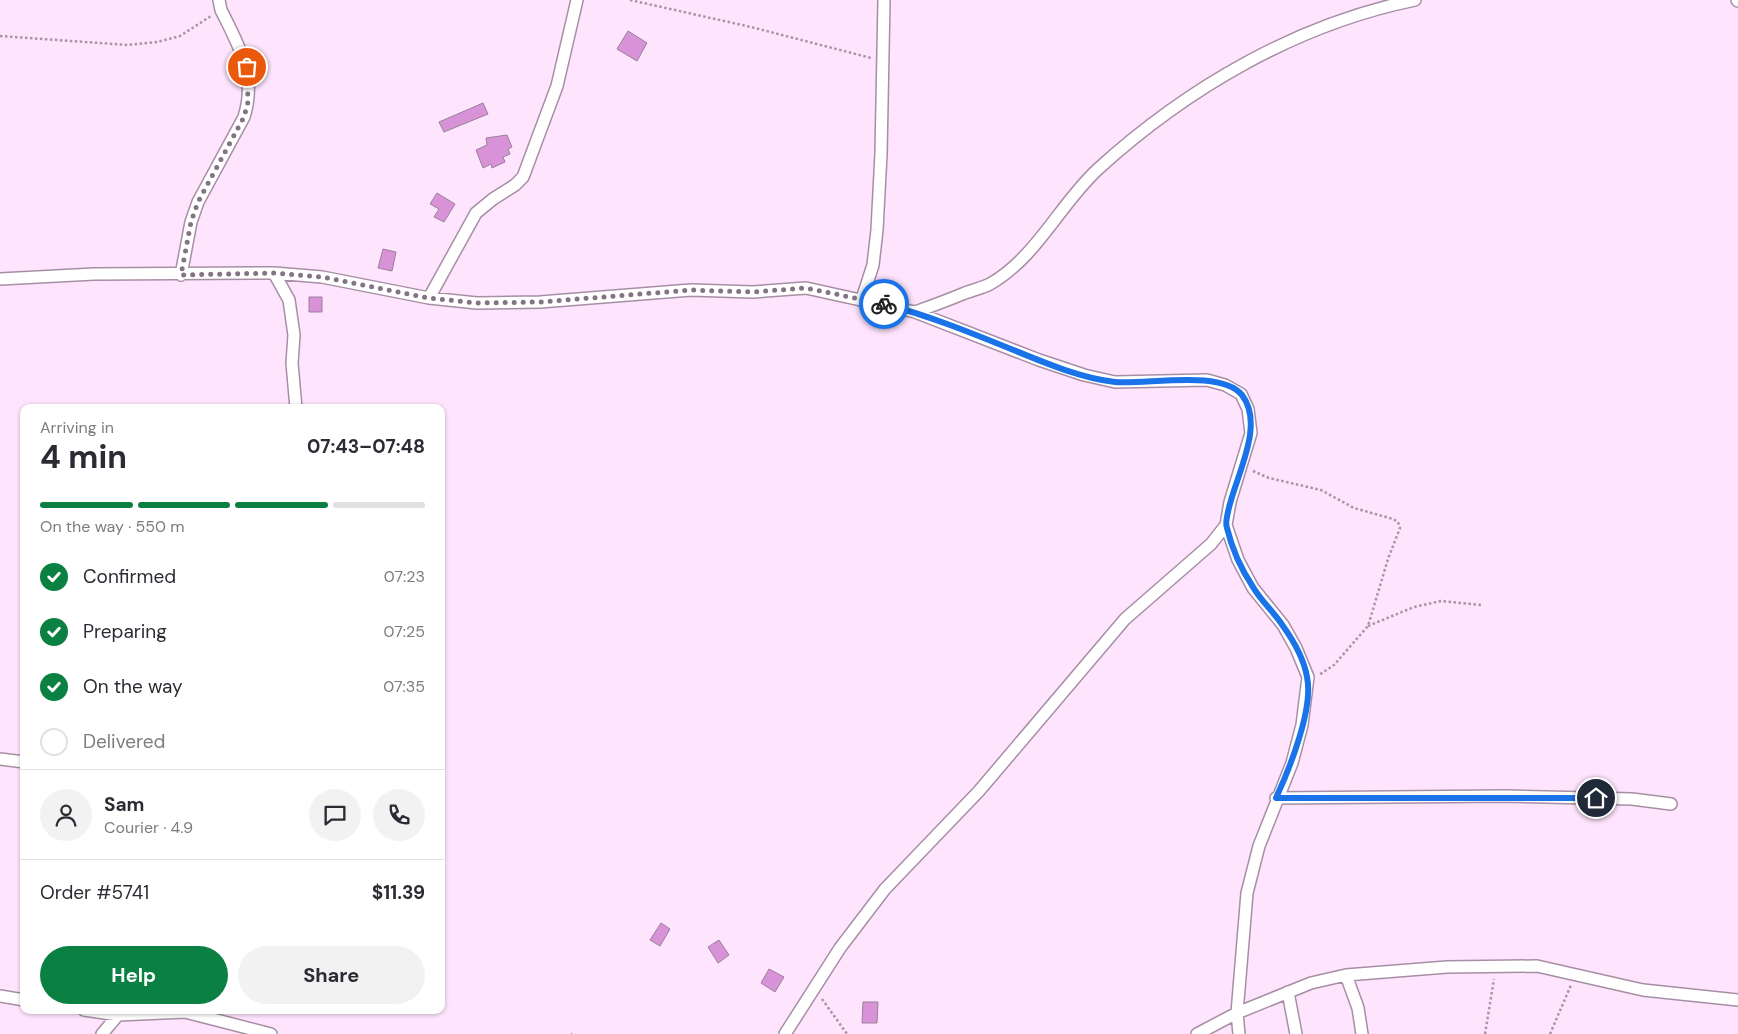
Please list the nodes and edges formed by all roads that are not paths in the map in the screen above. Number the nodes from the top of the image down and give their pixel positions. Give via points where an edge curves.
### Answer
1 (577, 0) edge
2 (884, 0) edge
3 (1415, 0) edge
4 (220, 5) edge
5 (274, 273) junction
6 (181, 275) junction
7 (0, 279) edge
8 (429, 298) junction
9 (862, 299) junction
10 (916, 312) junction
11 (296, 404) edge
12 (1226, 525) junction
13 (0, 759) edge
14 (20, 762) edge
15 (1276, 798) junction
16 (1671, 804) dead end
17 (1346, 975) junction
18 (1288, 992) junction
19 (0, 996) edge
20 (20, 999) edge
21 (1738, 1000) edge
22 (1237, 1013) junction
23 (111, 1014) edge
24 (141, 1014) edge
25 (194, 1014) edge
26 (118, 1015) junction
27 (102, 1034) edge
28 (271, 1034) edge
29 (785, 1034) edge
30 (1197, 1034) edge
31 (1239, 1034) edge
32 (1296, 1034) edge
33 (1362, 1034) edge

1 - 8 street via 557,86 523,177 476,212
2 - 9 street via 877,230 873,265
3 - 10 street via 1379,7 1316,31 1244,64 1176,104 1081,186 1014,266 990,284
4 - 6 street via 247,67 248,102 244,117 198,202
5 - 6 street
5 - 8 street via 322,277
5 - 11 street via 289,300 294,335 292,363
6 - 7 street via 94,274
8 - 9 street via 477,303 540,302 691,290 753,292 806,288
9 - 10 street
10 - 12 street via 1084,375 1115,382 1207,380 1226,385 1241,394 1248,409 1251,433
12 - 15 street via 1238,560 1253,588 1283,625 1308,677 1302,725 1292,763
12 - 29 street via 1210,544 1125,618 979,791 885,889 858,923
13 - 14 street
15 - 16 street via 1516,796 1632,799
15 - 22 street via 1258,846 1247,893
17 - 18 street
17 - 21 street via 1446,967 1538,966 1643,990
17 - 33 street via 1358,1008
18 - 22 street
18 - 32 street
19 - 20 street
22 - 30 street
22 - 31 street
23 - 26 street
24 - 26 street
25 - 28 street
26 - 27 street

